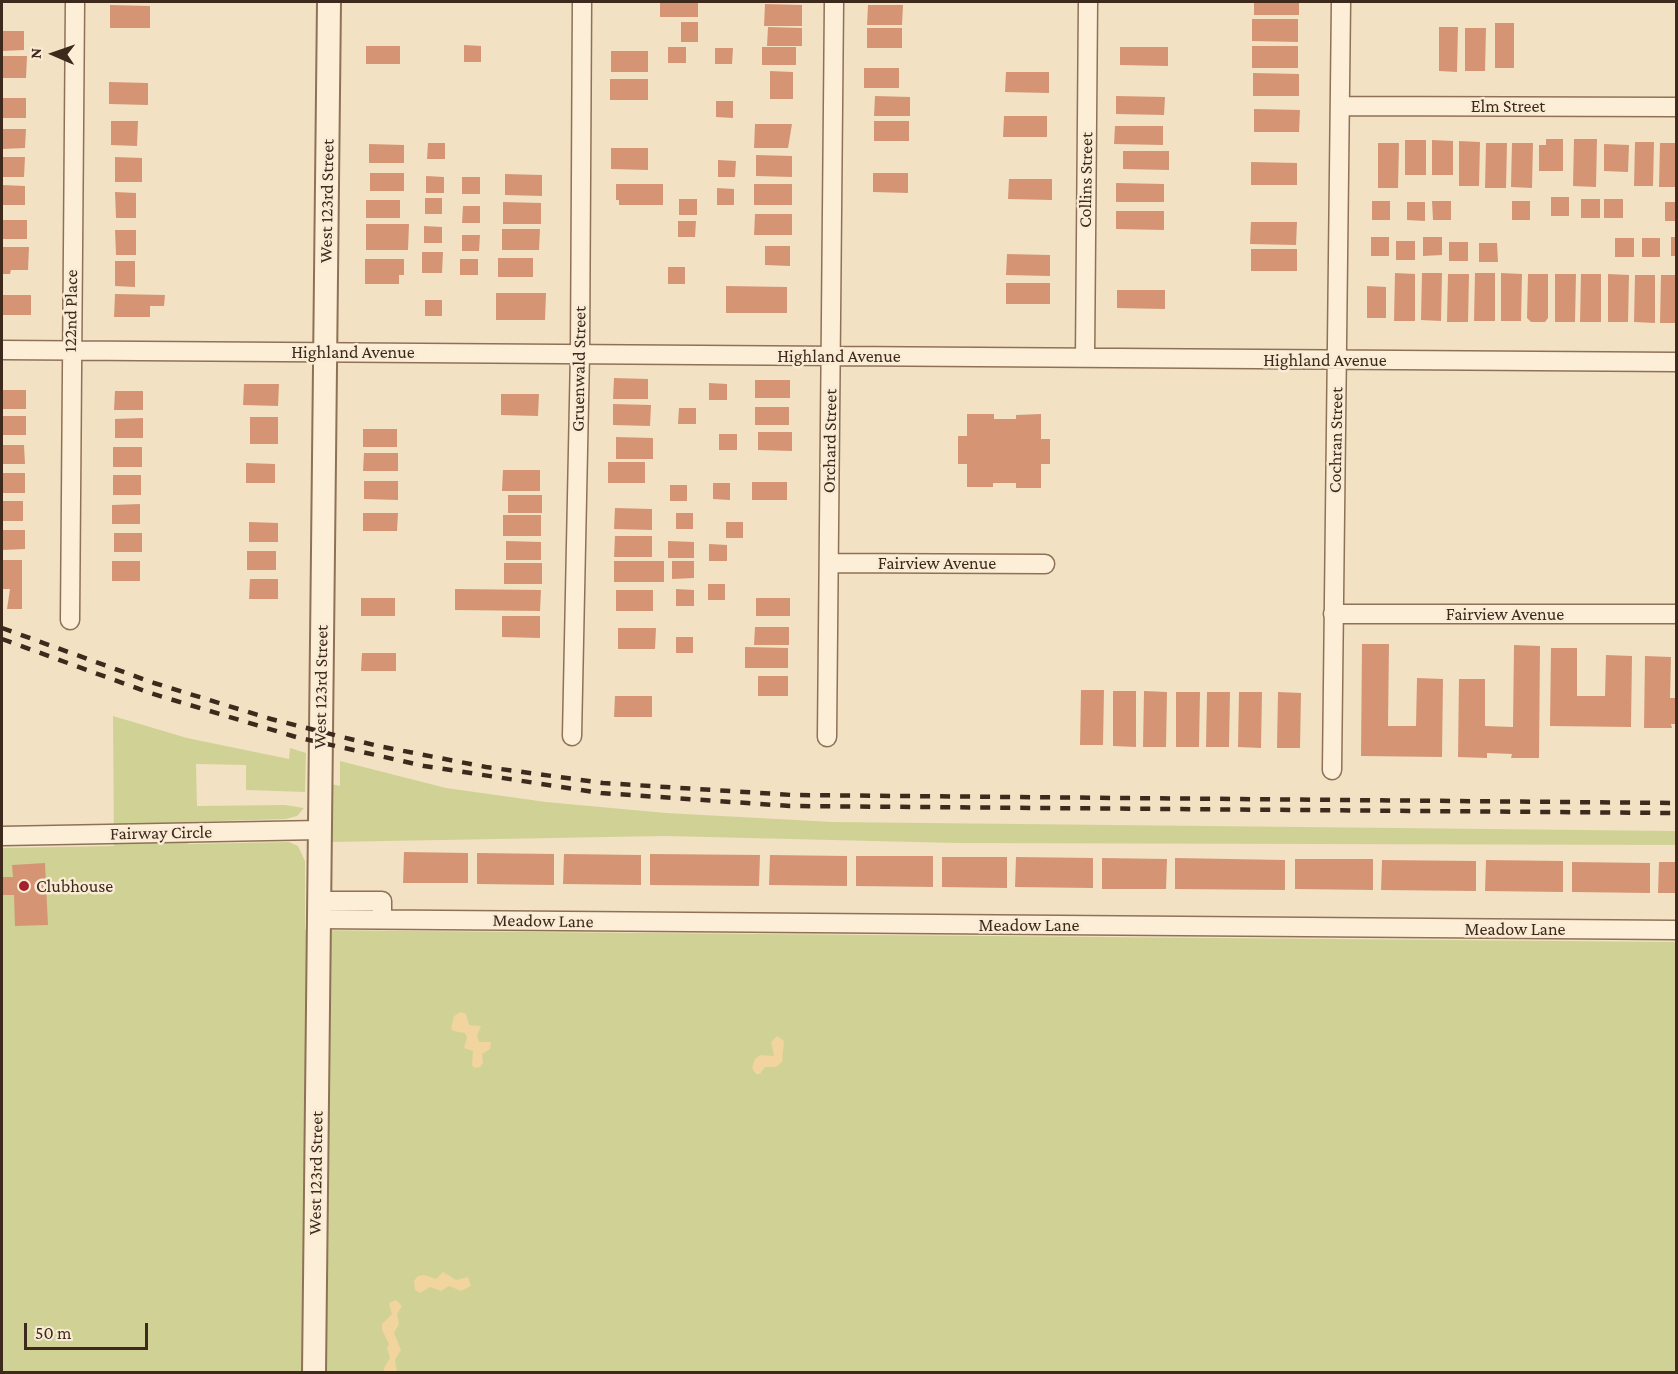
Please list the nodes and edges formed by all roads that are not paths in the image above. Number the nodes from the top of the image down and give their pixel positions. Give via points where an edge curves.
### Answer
1 (75, 2) edge
2 (329, 2) edge
3 (582, 2) edge
4 (834, 2) edge
5 (1088, 2) edge
6 (1341, 2) edge
7 (1340, 106) junction
8 (1677, 107) edge
9 (2, 350) edge
10 (70, 350) junction
11 (325, 352) junction
12 (580, 354) junction
13 (831, 356) junction
14 (1085, 358) junction
15 (1336, 360) junction
16 (1677, 363) edge
17 (829, 563) junction
18 (1045, 564) dead end
19 (1334, 614) junction
20 (1677, 614) edge
21 (70, 620) dead end
22 (572, 736) dead end
23 (827, 737) dead end
24 (1332, 770) dead end
25 (320, 830) junction
26 (2, 836) edge
27 (319, 910) junction
28 (1677, 930) edge
29 (314, 1372) edge

1 - 10 street, 122nd Place
2 - 11 street, West 123rd Street
3 - 12 street, Gruenwald Street
4 - 13 street, Orchard Street
5 - 14 street, Collins Street
6 - 7 street, Cochran Street
7 - 8 street, Elm Street
7 - 15 street, Cochran Street
9 - 10 street, Highland Avenue
10 - 11 street, Highland Avenue
10 - 21 street, 122nd Place
11 - 12 street, Highland Avenue
11 - 25 street, West 123rd Street
12 - 13 street, Highland Avenue
12 - 22 street, Gruenwald Street
13 - 14 street, Highland Avenue
13 - 17 street, Orchard Street
14 - 15 street, Highland Avenue
15 - 16 street, Highland Avenue
15 - 19 street, Cochran Street
17 - 18 street, Fairview Avenue
17 - 23 street, Orchard Street
19 - 20 street, Fairview Avenue
19 - 24 street, Cochran Street
25 - 26 street, Fairway Circle
25 - 27 street, West 123rd Street
27 - 28 street, Meadow Lane
27 - 29 street, West 123rd Street

